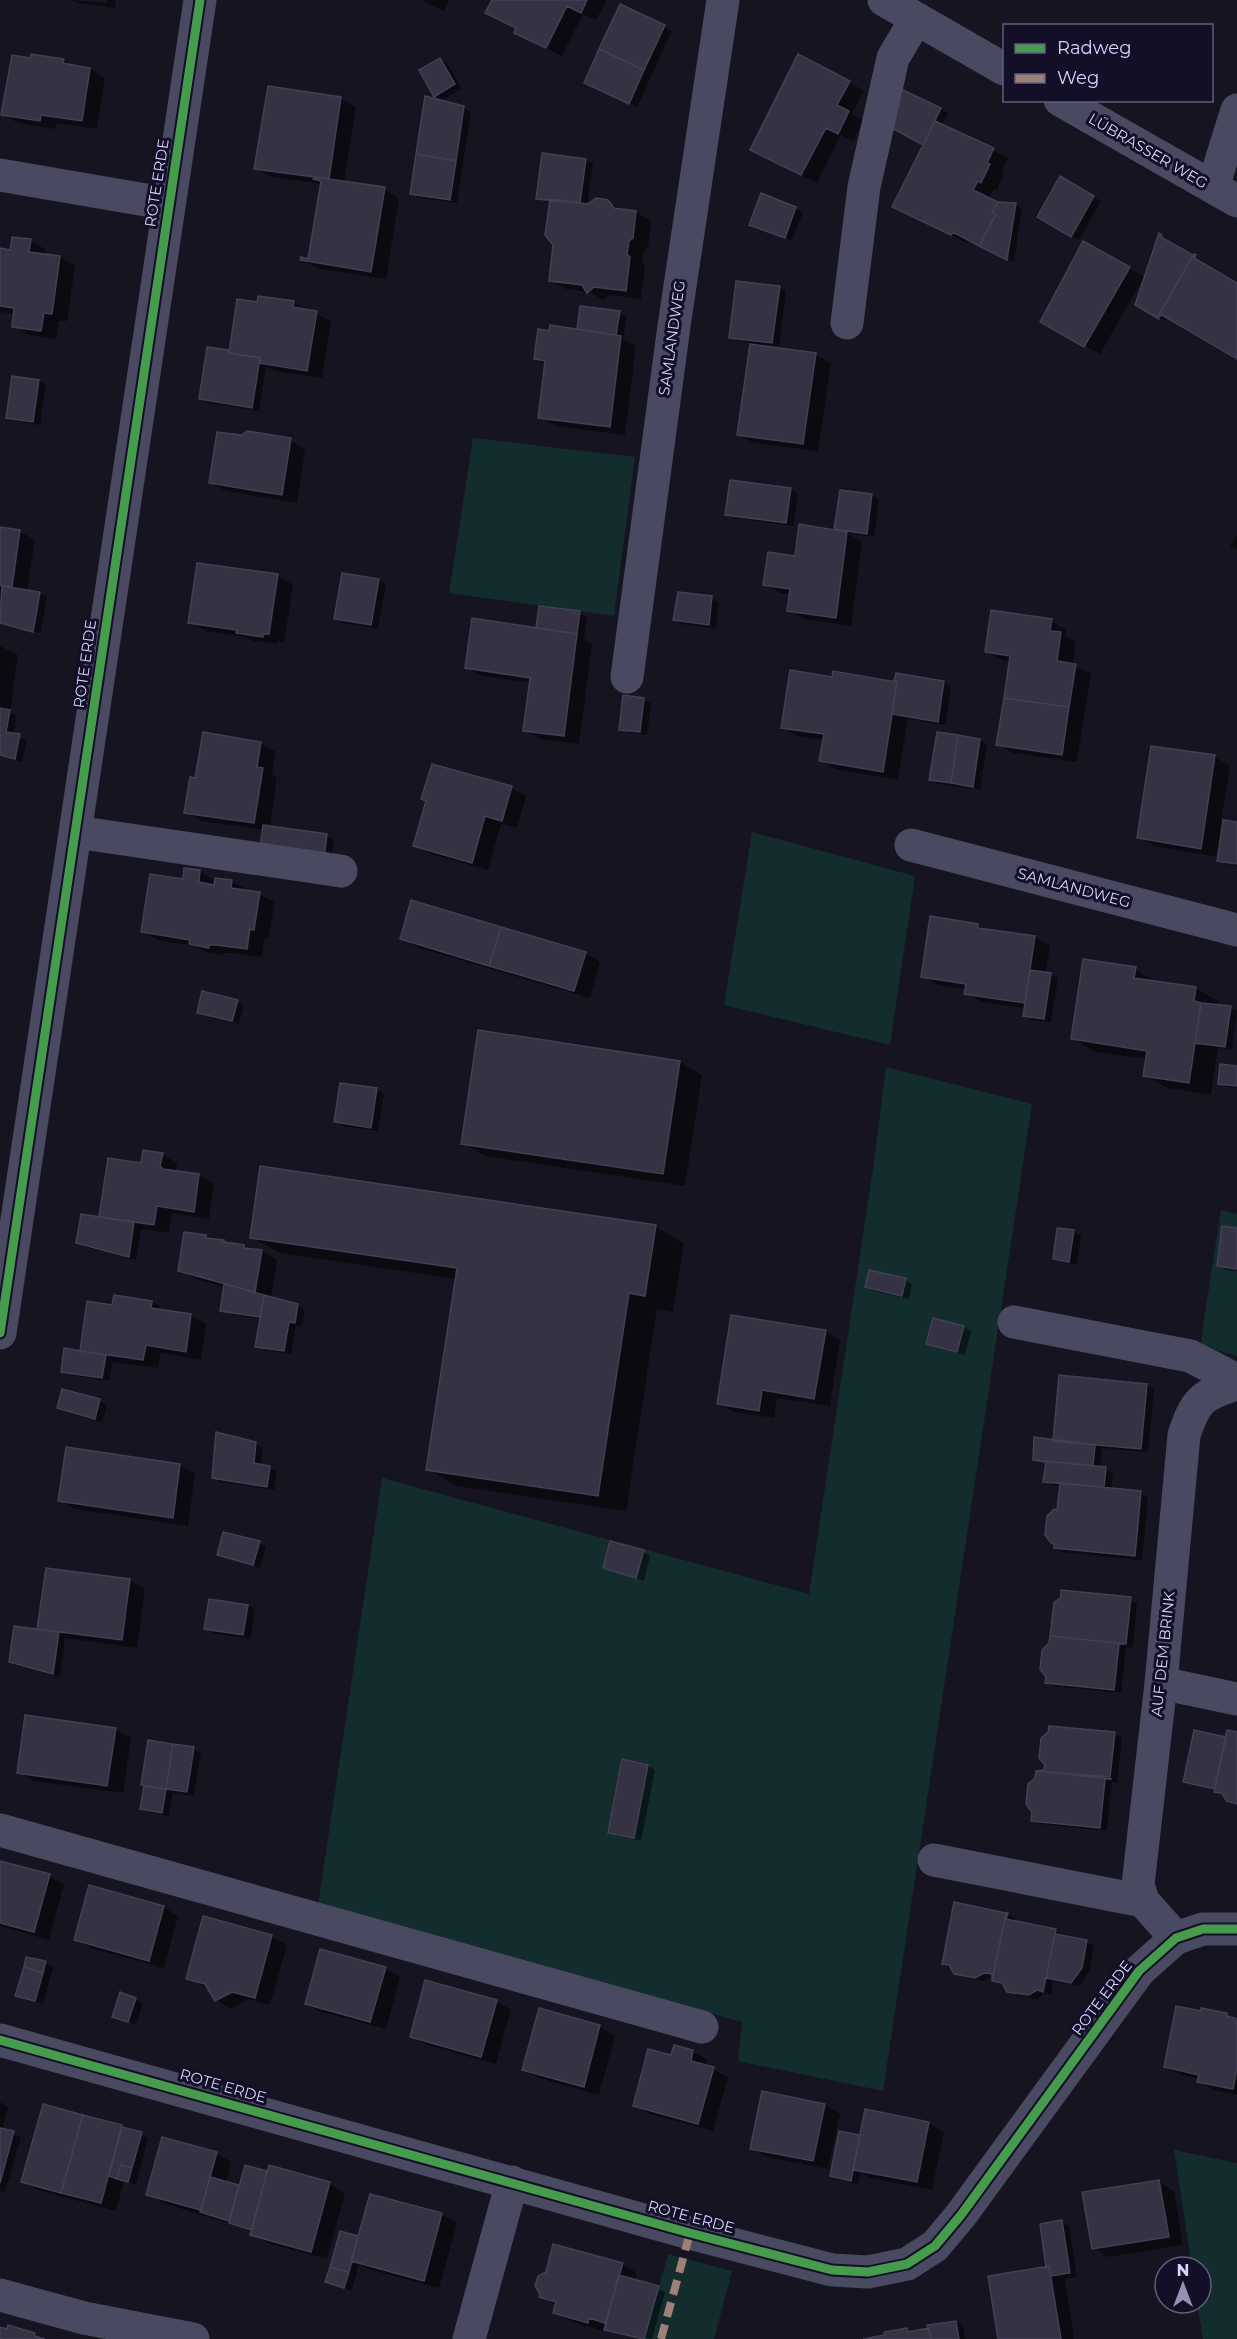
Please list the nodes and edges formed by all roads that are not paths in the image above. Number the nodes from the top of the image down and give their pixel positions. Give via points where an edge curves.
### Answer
1 (200, 0) edge
2 (723, 0) edge
3 (884, 0) edge
4 (916, 19) junction
5 (1003, 68) edge
6 (1064, 102) edge
7 (1237, 110) edge
8 (0, 175) edge
9 (1225, 194) edge
10 (169, 204) junction
11 (847, 323) dead end
12 (627, 677) dead end
13 (75, 832) junction
14 (911, 845) dead end
15 (341, 871) dead end
16 (1237, 930) edge
17 (1014, 1322) dead end
18 (0, 1333) edge
19 (1237, 1382) edge
20 (1161, 1683) junction
21 (1237, 1699) edge
22 (0, 1830) edge
23 (934, 1860) dead end
24 (1143, 1901) junction
25 (1237, 1929) edge
26 (1176, 1938) junction
27 (702, 2027) dead end
28 (0, 2040) edge
29 (512, 2182) junction
30 (0, 2295) edge
31 (193, 2339) edge
32 (469, 2339) edge

1 - 10 street, ROTE ERDE
2 - 12 street, SAMLANDWEG
3 - 4 street
4 - 5 street
4 - 11 street via 893,58 864,187
6 - 9 street, LÜBRASSER WEG
7 - 9 street
8 - 10 street
10 - 13 street, ROTE ERDE
13 - 15 street
13 - 18 street, ROTE ERDE
14 - 16 street, SAMLANDWEG
17 - 19 street via 1190,1356
19 - 20 street, AUF DEM BRINK via 1212,1392 1193,1408 1184,1436
20 - 21 street
20 - 24 street, AUF DEM BRINK via 1138,1885
22 - 27 street
23 - 24 street
24 - 26 street
25 - 26 street, ROTE ERDE via 1203,1929
26 - 29 street, ROTE ERDE via 1139,1971 935,2246 907,2264 868,2272 832,2270
28 - 29 street, ROTE ERDE
29 - 32 street
30 - 31 street via 84,2318

